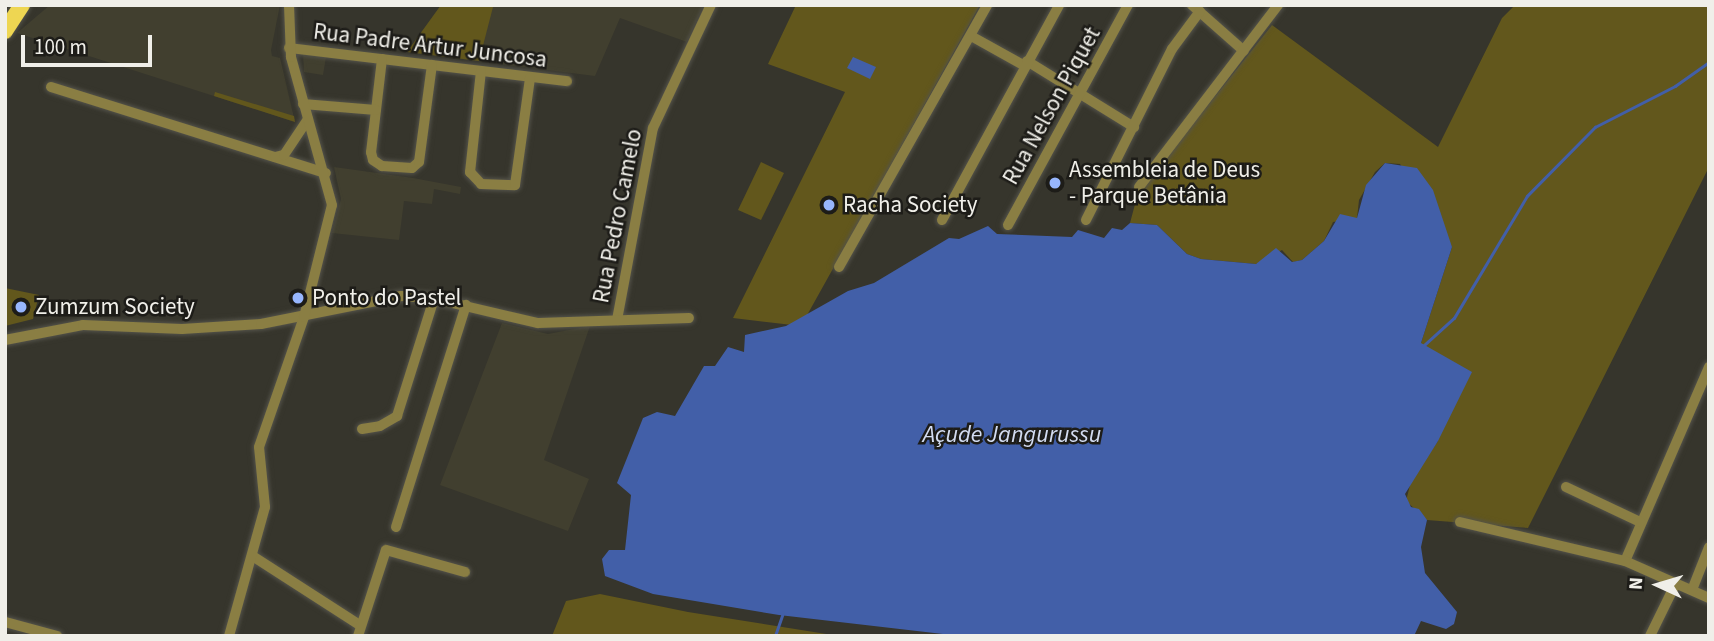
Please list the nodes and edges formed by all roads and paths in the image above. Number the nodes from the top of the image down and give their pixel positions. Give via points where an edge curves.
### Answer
1 (22, 5) edge
2 (289, 5) edge
3 (711, 5) edge
4 (988, 5) edge
5 (1059, 5) edge
6 (1128, 5) edge
7 (1278, 5) edge
8 (1196, 8) edge
9 (5, 32) edge
10 (971, 36) junction
11 (289, 48) junction
12 (1244, 51) junction
13 (382, 59) junction
14 (1026, 64) junction
15 (432, 65) junction
16 (481, 71) junction
17 (530, 78) junction
18 (567, 81) dead end
19 (51, 88) dead end
20 (1080, 95) junction
21 (303, 104) junction
22 (376, 110) junction
23 (308, 119) junction
24 (1134, 127) junction
25 (274, 157) junction
26 (326, 173) junction
27 (1139, 187) dead end
28 (942, 220) dead end
29 (1086, 220) dead end
30 (1009, 225) dead end
31 (839, 267) dead end
32 (434, 299) junction
33 (467, 305) junction
34 (304, 317) junction
35 (689, 318) dead end
36 (617, 320) junction
37 (5, 340) edge
38 (1709, 367) edge
39 (362, 429) dead end
40 (1566, 487) dead end
41 (1460, 522) dead end
42 (1640, 522) junction
43 (396, 527) dead end
44 (1709, 547) edge
45 (254, 557) junction
46 (1625, 561) junction
47 (465, 572) dead end
48 (1676, 583) junction
49 (1692, 590) junction
50 (1709, 597) edge
51 (5, 621) edge
52 (359, 631) edge
53 (57, 636) edge
54 (229, 636) edge
55 (1650, 636) edge

1 - 9 highway
2 - 11 street
3 - 36 street, Rua Pedro Camelo via 653,128
4 - 10 street
5 - 14 street
6 - 20 street, Rua Nelson Piquet
7 - 12 street
8 - 12 street
8 - 24 street
10 - 14 street
10 - 31 street
11 - 13 street, Rua Padre Artur Juncosa
11 - 21 street
12 - 27 street
13 - 15 street, Rua Padre Artur Juncosa
13 - 22 street
14 - 20 street
14 - 28 street
15 - 16 street, Rua Padre Artur Juncosa
15 - 22 street via 417,166 376,164 372,146
16 - 17 street, Rua Padre Artur Juncosa
16 - 17 street via 470,160 472,180 508,187 516,183
17 - 18 street, Rua Padre Artur Juncosa
19 - 25 street
20 - 24 street
20 - 30 street, Rua Nelson Piquet
21 - 22 street
21 - 23 street
23 - 25 street via 284,155
23 - 26 street
24 - 29 street
25 - 26 street
26 - 34 street via 332,205
32 - 33 street
32 - 34 street via 382,298
32 - 39 street via 397,416
33 - 36 street via 538,323
33 - 43 street
34 - 37 street via 182,329 83,325
34 - 45 street via 260,447 265,507
35 - 36 street
38 - 42 street
40 - 42 street
41 - 46 street
42 - 46 street
44 - 49 street
45 - 52 street
45 - 54 street
46 - 48 street
47 - 52 street via 386,550
48 - 49 street
48 - 55 street
49 - 50 street
51 - 53 street

